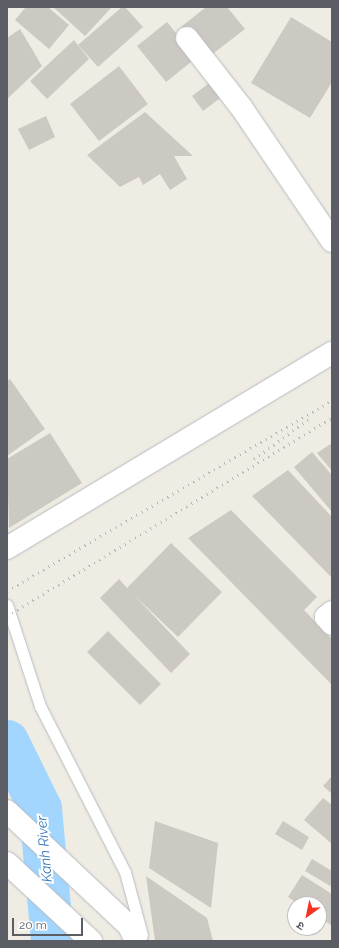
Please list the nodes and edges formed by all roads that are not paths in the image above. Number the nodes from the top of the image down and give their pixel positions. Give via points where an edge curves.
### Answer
1 (187, 38) dead end
2 (332, 241) edge
3 (332, 352) edge
4 (7, 548) edge
5 (7, 606) edge
6 (332, 612) edge
7 (332, 624) edge
8 (7, 811) edge
9 (7, 863) edge
10 (91, 941) edge
11 (136, 941) edge
12 (144, 941) edge

1 - 2 street via 241,108
3 - 4 street
5 - 12 lane via 40,706 125,872
6 - 7 street via 326,617
8 - 11 street via 129,926
9 - 10 street

